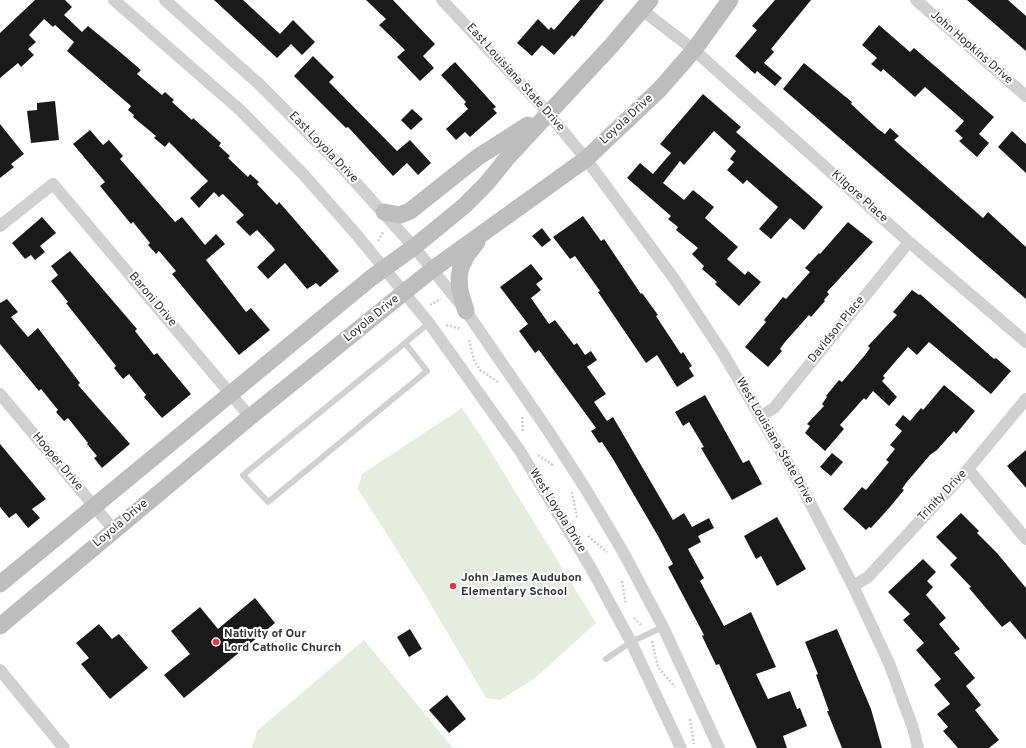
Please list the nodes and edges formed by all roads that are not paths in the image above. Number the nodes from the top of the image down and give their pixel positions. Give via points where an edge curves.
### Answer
1 (114, 0) edge
2 (164, 0) edge
3 (442, 0) edge
4 (730, 0) edge
5 (916, 0) edge
6 (646, 5) edge
7 (694, 50) junction
8 (1026, 96) edge
9 (548, 113) junction
10 (586, 158) junction
11 (385, 220) junction
12 (0, 226) edge
13 (489, 227) junction
14 (909, 242) junction
15 (414, 247) junction
16 (384, 268) junction
17 (433, 269) junction
18 (403, 293) junction
19 (466, 311) junction
20 (429, 323) junction
21 (1026, 342) edge
22 (405, 344) junction
23 (0, 394) edge
24 (232, 394) junction
25 (1026, 399) edge
26 (761, 416) junction
27 (250, 417) junction
28 (968, 469) junction
29 (94, 507) junction
30 (114, 530) junction
31 (1026, 539) edge
32 (0, 584) edge
33 (853, 586) junction
34 (0, 626) edge
35 (663, 627) junction
36 (631, 642) junction
37 (606, 658) dead end
38 (0, 670) edge
39 (64, 748) edge
40 (681, 748) edge
41 (719, 748) edge
42 (918, 748) edge

1 - 16 street via 240,110 304,174
2 - 11 street, East Loyola Drive via 260,85 314,138
3 - 9 street, East Louisiana State Drive
4 - 7 main road, Loyola Drive
5 - 8 street, John Hopkins Drive
6 - 7 street, Kilgore Place
6 - 9 main road
7 - 10 main road, Loyola Drive via 660,89
7 - 14 street, Kilgore Place
9 - 10 street, East Louisiana State Drive
9 - 11 main road via 478,157 410,211
9 - 15 main road via 487,183 464,206
10 - 13 main road, Loyola Drive via 538,195
10 - 26 street, West Louisiana State Drive via 675,280
11 - 15 street, East Loyola Drive
12 - 24 street, Baroni Drive via 53,184
13 - 17 main road, Loyola Drive
13 - 19 main road via 461,267 460,291
14 - 21 street, Kilgore Place
14 - 26 street, Davidson Place via 774,408
15 - 16 main road
15 - 17 street, East Loyola Drive
16 - 18 street
16 - 24 main road
17 - 18 main road, Loyola Drive
17 - 19 street, East Loyola Drive
18 - 20 street, West Loyola Drive
18 - 27 main road, Loyola Drive
19 - 35 street via 586,488
20 - 22 lane
20 - 36 street, West Loyola Drive via 520,451 591,568
22 - 22 lane via 243,475 268,502 427,371
23 - 29 street, Hooper Drive
24 - 27 street, Baroni Drive
24 - 29 main road
25 - 28 street, Trinity Drive
26 - 33 street, West Louisiana State Drive via 804,491
27 - 30 main road, Loyola Drive
28 - 31 street
28 - 33 street, Trinity Drive via 868,577
29 - 30 street, Hooper Drive
29 - 32 main road
30 - 34 main road, Loyola Drive
33 - 42 street, West Louisiana State Drive via 889,663 914,728
35 - 36 lane
35 - 41 street
36 - 37 lane
36 - 40 street, West Loyola Drive
38 - 39 street

